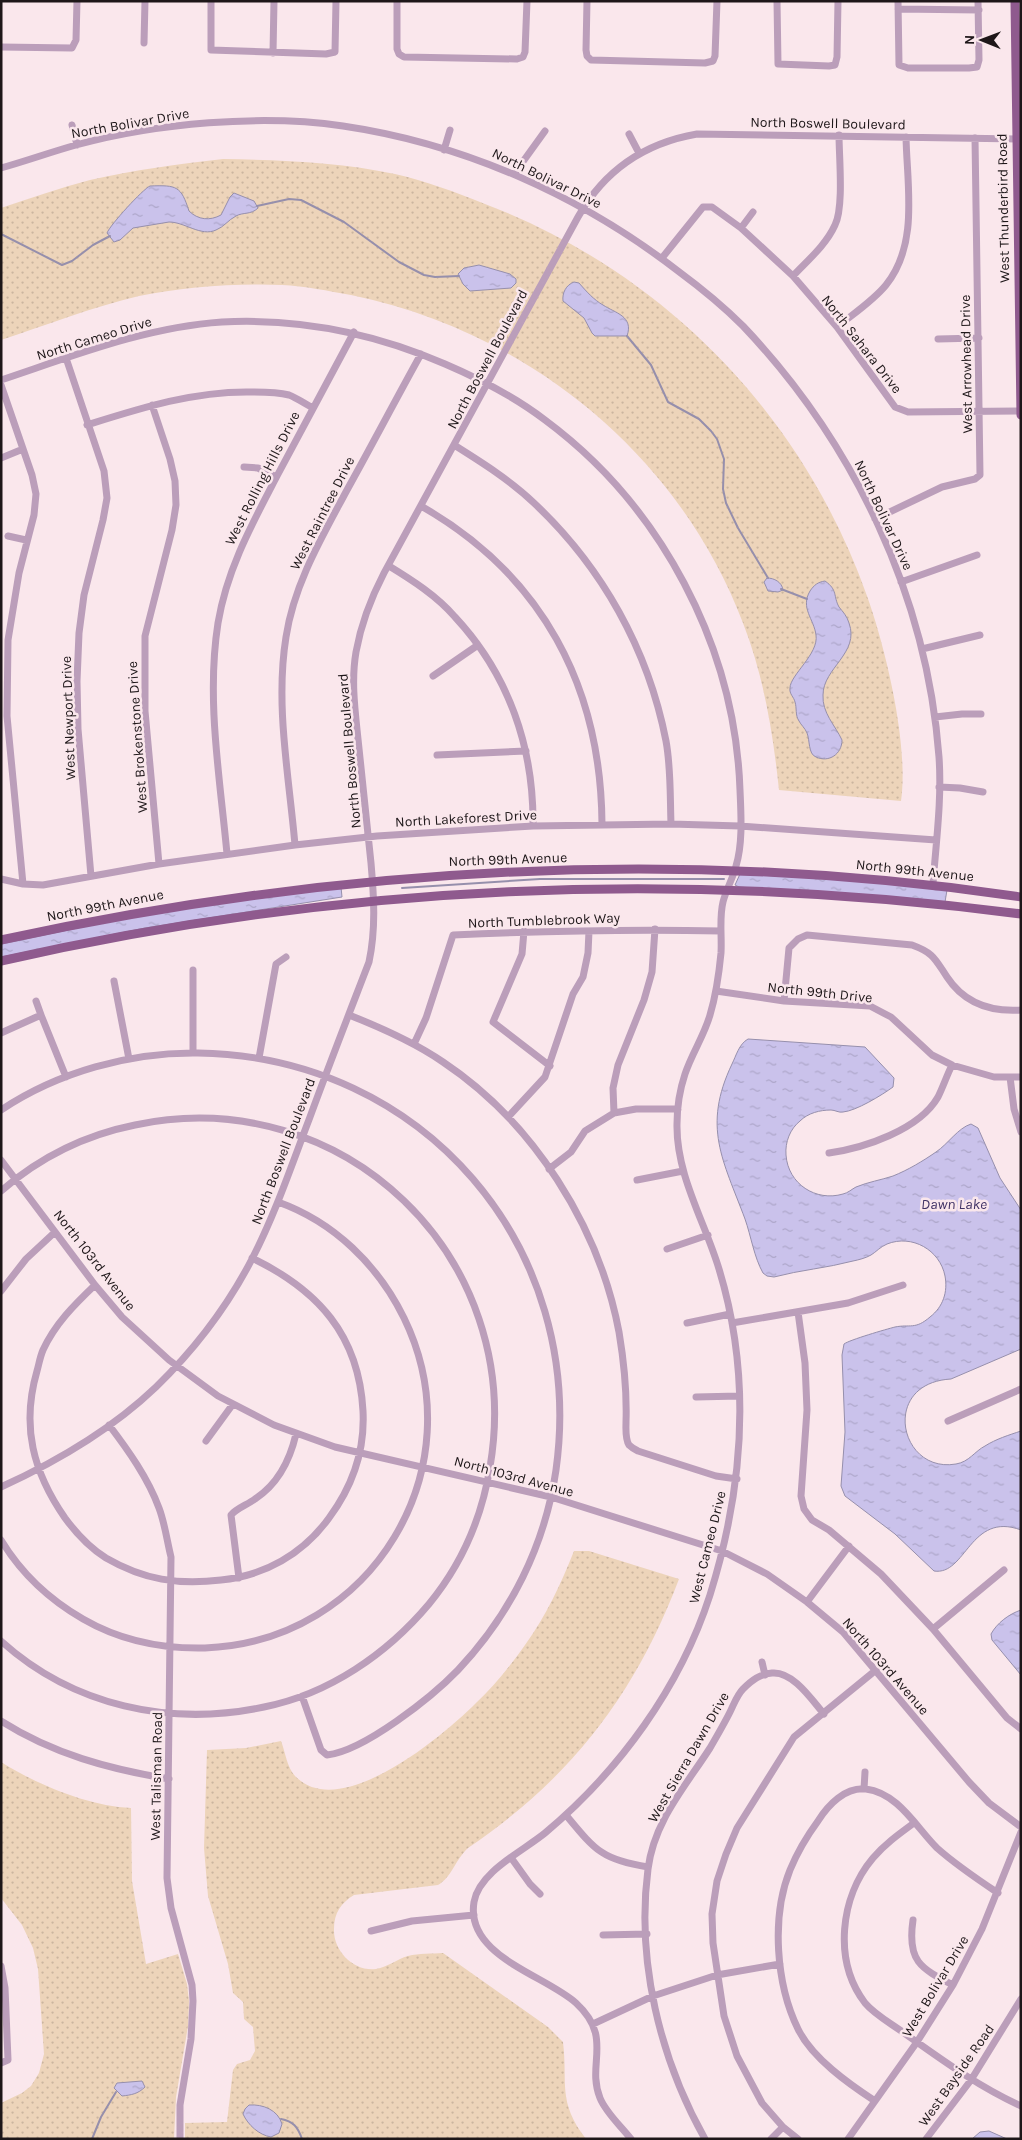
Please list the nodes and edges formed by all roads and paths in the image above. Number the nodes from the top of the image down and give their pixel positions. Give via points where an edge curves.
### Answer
1 (77, 1) edge
2 (145, 1) edge
3 (211, 1) edge
4 (274, 1) edge
5 (336, 1) edge
6 (398, 1) edge
7 (526, 1) edge
8 (587, 1) edge
9 (716, 1) edge
10 (777, 1) edge
11 (838, 1) edge
12 (978, 1) edge
13 (1015, 1) edge
14 (898, 5) edge
15 (978, 10) junction
16 (144, 43) dead end
17 (1, 47) edge
18 (273, 53) junction
19 (72, 125) dead end
20 (450, 130) dead end
21 (545, 131) dead end
22 (629, 134) dead end
23 (838, 135) junction
24 (906, 137) junction
25 (975, 138) junction
26 (1018, 139) edge
27 (77, 145) junction
28 (444, 150) junction
29 (639, 153) junction
30 (1, 168) edge
31 (514, 174) junction
32 (583, 208) junction
33 (753, 212) dead end
34 (741, 228) junction
35 (662, 258) junction
36 (793, 276) junction
37 (837, 327) junction
38 (354, 332) junction
39 (1020, 333) edge
40 (979, 338) junction
41 (938, 339) dead end
42 (421, 354) junction
43 (66, 358) junction
44 (1, 380) edge
45 (487, 384) junction
46 (1, 385) edge
47 (152, 405) junction
48 (312, 408) junction
49 (1021, 411) edge
50 (980, 412) junction
51 (1021, 415) edge
52 (87, 425) junction
53 (454, 445) junction
54 (23, 449) junction
55 (1, 458) edge
56 (244, 467) dead end
57 (276, 477) junction
58 (421, 506) junction
59 (876, 519) junction
60 (8, 536) dead end
61 (26, 540) junction
62 (977, 555) dead end
63 (388, 566) junction
64 (902, 582) junction
65 (980, 635) dead end
66 (478, 645) junction
67 (922, 649) junction
68 (432, 676) dead end
69 (981, 714) dead end
70 (935, 717) junction
71 (526, 751) junction
72 (436, 756) dead end
73 (940, 786) junction
74 (982, 792) dead end
75 (602, 824) junction
76 (671, 824) junction
77 (533, 826) junction
78 (740, 826) junction
79 (368, 837) junction
80 (936, 840) junction
81 (295, 844) junction
82 (227, 854) junction
83 (159, 864) junction
84 (735, 870) junction
85 (91, 876) junction
86 (1, 879) edge
87 (372, 880) junction
88 (23, 884) junction
89 (933, 884) junction
90 (727, 890) junction
91 (1021, 897) edge
92 (373, 901) junction
93 (1021, 914) edge
94 (655, 929) junction
95 (589, 931) junction
96 (721, 931) junction
97 (524, 932) junction
98 (1, 940) edge
99 (286, 957) dead end
100 (1, 961) edge
101 (194, 970) dead end
102 (114, 981) dead end
103 (716, 992) junction
104 (36, 1001) dead end
105 (784, 1001) junction
106 (1021, 1010) edge
107 (42, 1015) junction
108 (349, 1015) junction
109 (1, 1033) edge
110 (414, 1044) junction
111 (193, 1053) junction
112 (259, 1058) junction
113 (129, 1059) junction
114 (952, 1065) junction
115 (550, 1066) junction
116 (325, 1076) junction
117 (66, 1077) junction
118 (1010, 1077) junction
119 (1021, 1077) edge
120 (678, 1109) junction
121 (1, 1110) edge
122 (614, 1113) junction
123 (508, 1117) junction
124 (1021, 1132) edge
125 (303, 1136) junction
126 (829, 1153) dead end
127 (1, 1160) edge
128 (549, 1169) junction
129 (683, 1171) junction
130 (16, 1179) junction
131 (637, 1180) dead end
132 (1, 1191) edge
133 (278, 1202) junction
134 (55, 1232) junction
135 (708, 1235) junction
136 (667, 1249) dead end
137 (252, 1258) junction
138 (95, 1285) junction
139 (904, 1285) dead end
140 (1, 1291) edge
141 (798, 1312) junction
142 (730, 1314) junction
143 (687, 1323) dead end
144 (732, 1323) junction
145 (176, 1365) junction
146 (1021, 1389) edge
147 (739, 1396) junction
148 (696, 1397) dead end
149 (233, 1404) junction
150 (948, 1421) dead end
151 (109, 1425) junction
152 (296, 1434) junction
153 (206, 1441) dead end
154 (360, 1452) junction
155 (424, 1466) junction
156 (38, 1470) junction
157 (737, 1479) junction
158 (488, 1481) junction
159 (1, 1487) edge
160 (551, 1497) junction
161 (1, 1540) edge
162 (849, 1546) junction
163 (722, 1551) junction
164 (1004, 1570) dead end
165 (239, 1578) junction
166 (172, 1582) junction
167 (807, 1602) junction
168 (933, 1629) junction
169 (1, 1641) edge
170 (171, 1648) junction
171 (762, 1662) dead end
172 (876, 1670) junction
173 (764, 1675) junction
174 (302, 1696) junction
175 (824, 1714) junction
176 (170, 1715) junction
177 (1, 1720) edge
178 (1021, 1729) edge
179 (865, 1772) dead end
180 (169, 1779) junction
181 (864, 1789) junction
182 (566, 1815) junction
183 (914, 1823) junction
184 (1021, 1827) edge
185 (1021, 1832) edge
186 (512, 1858) junction
187 (648, 1867) junction
188 (998, 1893) junction
189 (540, 1894) dead end
190 (474, 1915) junction
191 (913, 1920) dead end
192 (371, 1931) dead end
193 (647, 1934) junction
194 (603, 1935) dead end
195 (780, 1964) junction
196 (1, 1966) edge
197 (717, 1975) junction
198 (953, 1985) junction
199 (3, 1989) edge
200 (654, 1996) junction
201 (1021, 1999) edge
202 (592, 2024) junction
203 (917, 2042) junction
204 (1, 2063) edge
205 (971, 2080) junction
206 (875, 2101) junction
207 (1021, 2106) edge
208 (783, 2127) junction
209 (180, 2139) edge
210 (630, 2139) edge
211 (706, 2139) edge
212 (771, 2139) edge
213 (798, 2139) edge
214 (848, 2139) edge
215 (926, 2139) edge

1 - 17 street via 74,47
2 - 16 street
3 - 18 street via 212,50
4 - 18 street
5 - 18 street via 335,52
6 - 7 street via 396,46 399,54 406,57 517,60 526,50
8 - 9 street via 586,50 589,58 596,61 705,63 713,61 715,54
10 - 11 street via 778,64 829,66 835,65 837,57
12 - 15 street
13 - 26 main road, West Thunderbird Road
14 - 15 street
14 - 15 street via 899,65 908,68 977,67
19 - 27 street
20 - 28 street
21 - 31 street
22 - 29 street
23 - 24 street, North Boswell Boulevard
23 - 29 street, North Boswell Boulevard via 697,134 669,140
23 - 36 street via 839,205 836,224 827,240
24 - 25 street, North Boswell Boulevard
24 - 37 street via 908,217 905,249 884,286
25 - 26 street, North Boswell Boulevard
25 - 40 street, West Arrowhead Drive
26 - 39 main road, West Thunderbird Road
27 - 28 street, North Bolivar Drive via 197,124 281,122 343,126
27 - 30 street, North Bolivar Drive
28 - 31 street, North Bolivar Drive via 478,159
29 - 32 street, North Boswell Boulevard via 602,183
31 - 32 street, North Bolivar Drive
32 - 35 street, North Bolivar Drive
32 - 45 street, North Boswell Boulevard
33 - 34 street
34 - 35 street, North Sahara Drive via 712,207 703,206
34 - 36 street, North Sahara Drive
35 - 59 street, North Bolivar Drive via 709,294 741,324 795,385 842,454
36 - 37 street, North Sahara Drive
37 - 50 street, North Sahara Drive via 900,410
38 - 42 street, North Cameo Drive
38 - 43 street, North Cameo Drive via 294,323 220,322 150,333
38 - 48 street, West Rolling Hills Drive
39 - 49 main road, West Thunderbird Road
40 - 41 street
40 - 50 street, West Arrowhead Drive
42 - 45 street, North Cameo Drive
42 - 81 street, West Raintree Drive via 312,554 292,604 286,636 282,696
43 - 44 street, North Cameo Drive
43 - 52 street, West Newport Drive
45 - 53 street, North Boswell Boulevard
45 - 78 street, North Cameo Drive via 542,417 606,474 662,545 683,580 714,652 729,703 738,755
46 - 54 street
47 - 48 street via 201,395 267,392 289,396
47 - 52 street
47 - 83 street, West Brokenstone Drive via 170,459 176,505 145,636 145,711
48 - 57 street, West Rolling Hills Drive
49 - 50 street, North Sahara Drive
49 - 51 main road, West Thunderbird Road
50 - 59 street, West Arrowhead Drive via 980,475 942,487
52 - 85 street, West Newport Drive via 104,472 107,498 84,595 76,681
53 - 58 street, North Boswell Boulevard
53 - 76 street via 533,501 576,547 607,588 640,653 658,707 666,742
54 - 55 street
54 - 61 street via 36,494 34,515
56 - 57 street via 258,468
57 - 82 street, West Rolling Hills Drive via 235,559 218,622 213,690
58 - 63 street, North Boswell Boulevard
58 - 75 street via 458,529 497,563 521,588 558,639 580,692 593,736 600,777
59 - 64 street, North Bolivar Drive
60 - 61 street
61 - 88 street via 12,611 7,659 7,716
62 - 64 street
63 - 66 street via 437,600 455,616
63 - 79 street, North Boswell Boulevard via 368,609 358,641 355,666 356,716
64 - 67 street, North Bolivar Drive
65 - 67 street
66 - 68 street
66 - 71 street via 510,699
67 - 70 street, North Bolivar Drive
69 - 70 street
70 - 73 street, North Bolivar Drive
71 - 72 street
71 - 77 street via 533,787
73 - 74 street
73 - 80 street, North Bolivar Drive
75 - 76 street, North Lakeforest Drive
75 - 77 street, North Lakeforest Drive
76 - 78 street, North Lakeforest Drive
77 - 79 street, North Lakeforest Drive
78 - 80 street, North Lakeforest Drive
78 - 84 street, West Cameo Drive
79 - 81 street, North Lakeforest Drive
79 - 87 street, North Boswell Boulevard
80 - 89 street, North Bolivar Drive
81 - 82 street, North Lakeforest Drive
82 - 83 street, North Lakeforest Drive
83 - 85 street, North Lakeforest Drive
84 - 87 main road, North 99th Avenue via 518,871
84 - 89 main road, North 99th Avenue
84 - 90 street, West Cameo Drive
85 - 88 street, North Lakeforest Drive via 43,885
86 - 88 street, North Lakeforest Drive
87 - 92 street, North Boswell Boulevard
87 - 98 main road, North 99th Avenue via 159,908
89 - 91 main road, North 99th Avenue
90 - 92 main road via 654,887 522,890
90 - 93 main road via 800,892
90 - 96 street, West Cameo Drive via 722,904
92 - 100 main road via 181,925
92 - 108 street, North Boswell Boulevard via 374,930 369,962
94 - 95 street, North Tumblebrook Way
94 - 96 street, North Tumblebrook Way
94 - 122 street via 652,972 618,1065 613,1088
95 - 97 street, North Tumblebrook Way
95 - 115 street via 583,977 573,994
96 - 103 street, West Cameo Drive
97 - 110 street, North Tumblebrook Way via 452,935 426,1018
97 - 115 street via 522,954 493,1022
99 - 112 street via 276,964
101 - 111 street
102 - 113 street
103 - 105 street, North 99th Drive
103 - 120 street, West Cameo Drive via 705,1030 684,1075
104 - 107 street
105 - 106 street via 789,948 807,936 912,945 927,950 952,984 970,1000 993,1009
105 - 114 street, North 99th Drive via 870,1006 890,1016 932,1055
107 - 109 street
107 - 117 street
108 - 110 street
108 - 116 street, North Boswell Boulevard
110 - 123 street via 478,1088
111 - 112 street
111 - 113 street
112 - 116 street
113 - 117 street
114 - 118 street, North 99th Drive via 979,1074
114 - 126 street via 938,1097 920,1116 871,1143
115 - 123 street via 545,1077
116 - 125 street, North Boswell Boulevard
116 - 160 street via 353,1086 386,1104 428,1134 490,1200 522,1252 542,1301 557,1366 560,1422
117 - 121 street
118 - 119 street, North 99th Drive
118 - 124 street
120 - 122 street via 636,1109
120 - 129 street, West Cameo Drive via 677,1141
122 - 128 street via 585,1132 571,1152
123 - 128 street
125 - 130 street via 225,1118 160,1119 90,1137 40,1162
125 - 133 street, North Boswell Boulevard
125 - 158 street via 381,1180 434,1235 460,1274 477,1311 489,1355 496,1408
127 - 130 street, North 103rd Avenue
128 - 157 street via 592,1244 610,1296 626,1379 626,1435 629,1444 643,1453 716,1476
129 - 131 street
129 - 135 street, West Cameo Drive
130 - 132 street
130 - 134 street, North 103rd Avenue
133 - 137 street, North Boswell Boulevard
133 - 155 street via 325,1225 353,1247 370,1264 397,1302 418,1352 428,1393
134 - 138 street, North 103rd Avenue
134 - 140 street via 26,1259
135 - 136 street
135 - 142 street, West Cameo Drive
137 - 145 street, North Boswell Boulevard via 216,1317
137 - 154 street via 292,1280 317,1301 346,1344 358,1374 362,1396
138 - 145 street, North 103rd Avenue via 122,1317
138 - 156 street via 67,1311 41,1352 32,1387 29,1425
139 - 141 street via 848,1303
141 - 144 street
141 - 162 street via 808,1410 801,1496 804,1509 812,1520
142 - 143 street
142 - 144 street, West Cameo Drive
144 - 147 street, West Cameo Drive
145 - 149 street, North 103rd Avenue
145 - 151 street, North Boswell Boulevard via 156,1387
146 - 150 street
147 - 148 street
147 - 157 street, West Cameo Drive
149 - 152 street, North 103rd Avenue
149 - 153 street
151 - 156 street, North Boswell Boulevard
151 - 166 street, West Talisman Road via 126,1447 159,1509 171,1558
152 - 154 street, North 103rd Avenue
152 - 165 street via 289,1458 279,1476 261,1495 232,1515
154 - 155 street, North 103rd Avenue
154 - 165 street via 346,1491 321,1529 277,1565
155 - 158 street, North 103rd Avenue
155 - 170 street via 411,1506 387,1550 359,1583 324,1612 280,1634 249,1643 228,1647
156 - 159 street, North Boswell Boulevard
156 - 166 street via 60,1511 90,1546 106,1558 148,1576
157 - 163 street, West Cameo Drive
158 - 160 street, North 103rd Avenue
158 - 174 street via 468,1541 437,1594 416,1620 353,1672
160 - 163 street, North 103rd Avenue
160 - 174 street via 539,1540 511,1600 478,1647 433,1694 369,1738 334,1754 321,1750
161 - 170 street via 38,1586 72,1612 118,1636
162 - 167 street
162 - 168 street via 881,1574
163 - 167 street, North 103rd Avenue via 767,1574
163 - 182 street, West Cameo Drive via 700,1622 660,1701 617,1761
164 - 168 street
165 - 166 street
166 - 170 street, West Talisman Road
167 - 172 street, North 103rd Avenue via 843,1632
168 - 178 street via 1007,1718
169 - 176 street via 30,1664 67,1685 127,1707
170 - 176 street, West Talisman Road
171 - 173 street
172 - 175 street
172 - 184 street, North 103rd Avenue via 976,1789
173 - 175 street via 785,1675
173 - 187 street, West Sierra Dawn Drive via 756,1677 741,1691 709,1749 683,1785 666,1814
174 - 176 street via 238,1712
175 - 197 street via 794,1737 737,1828 726,1854 712,1914
176 - 180 street, West Talisman Road
177 - 180 street via 36,1741 91,1763
179 - 181 street
180 - 209 street, West Talisman Road via 167,1878 193,2001 191,2039 180,2104
181 - 183 street via 884,1794 897,1803
181 - 195 street via 840,1796 829,1805 806,1838 790,1871 778,1919
182 - 186 street, West Cameo Drive
182 - 187 street via 592,1846 608,1857 624,1864
183 - 188 street via 952,1860
183 - 203 street via 882,1848 859,1879 851,1896 844,1940 847,1966 866,2004
185 - 188 street, West Bolivar Drive
186 - 189 street
186 - 190 street, West Cameo Drive via 482,1884 474,1902
187 - 193 street, West Sierra Dawn Drive
188 - 198 street, West Bolivar Drive
190 - 192 street via 412,1921
190 - 202 street via 479,1934 487,1944 579,2005
191 - 198 street via 910,1937 914,1954 925,1970
193 - 194 street
193 - 200 street, West Sierra Dawn Drive via 647,1968
195 - 197 street
195 - 206 street via 798,2030 839,2077
196 - 199 street
197 - 200 street
197 - 208 street via 724,2016 737,2056 762,2103
198 - 203 street, West Bolivar Drive
199 - 204 street via 8,2060
200 - 202 street
200 - 211 street, West Sierra Dawn Drive via 666,2054
201 - 205 street, West Bayside Road
202 - 210 street via 598,2044 600,2099
203 - 205 street
203 - 206 street, West Bolivar Drive
205 - 207 street
205 - 215 street, West Bayside Road
206 - 214 street, West Bolivar Drive
208 - 212 street
208 - 213 street

